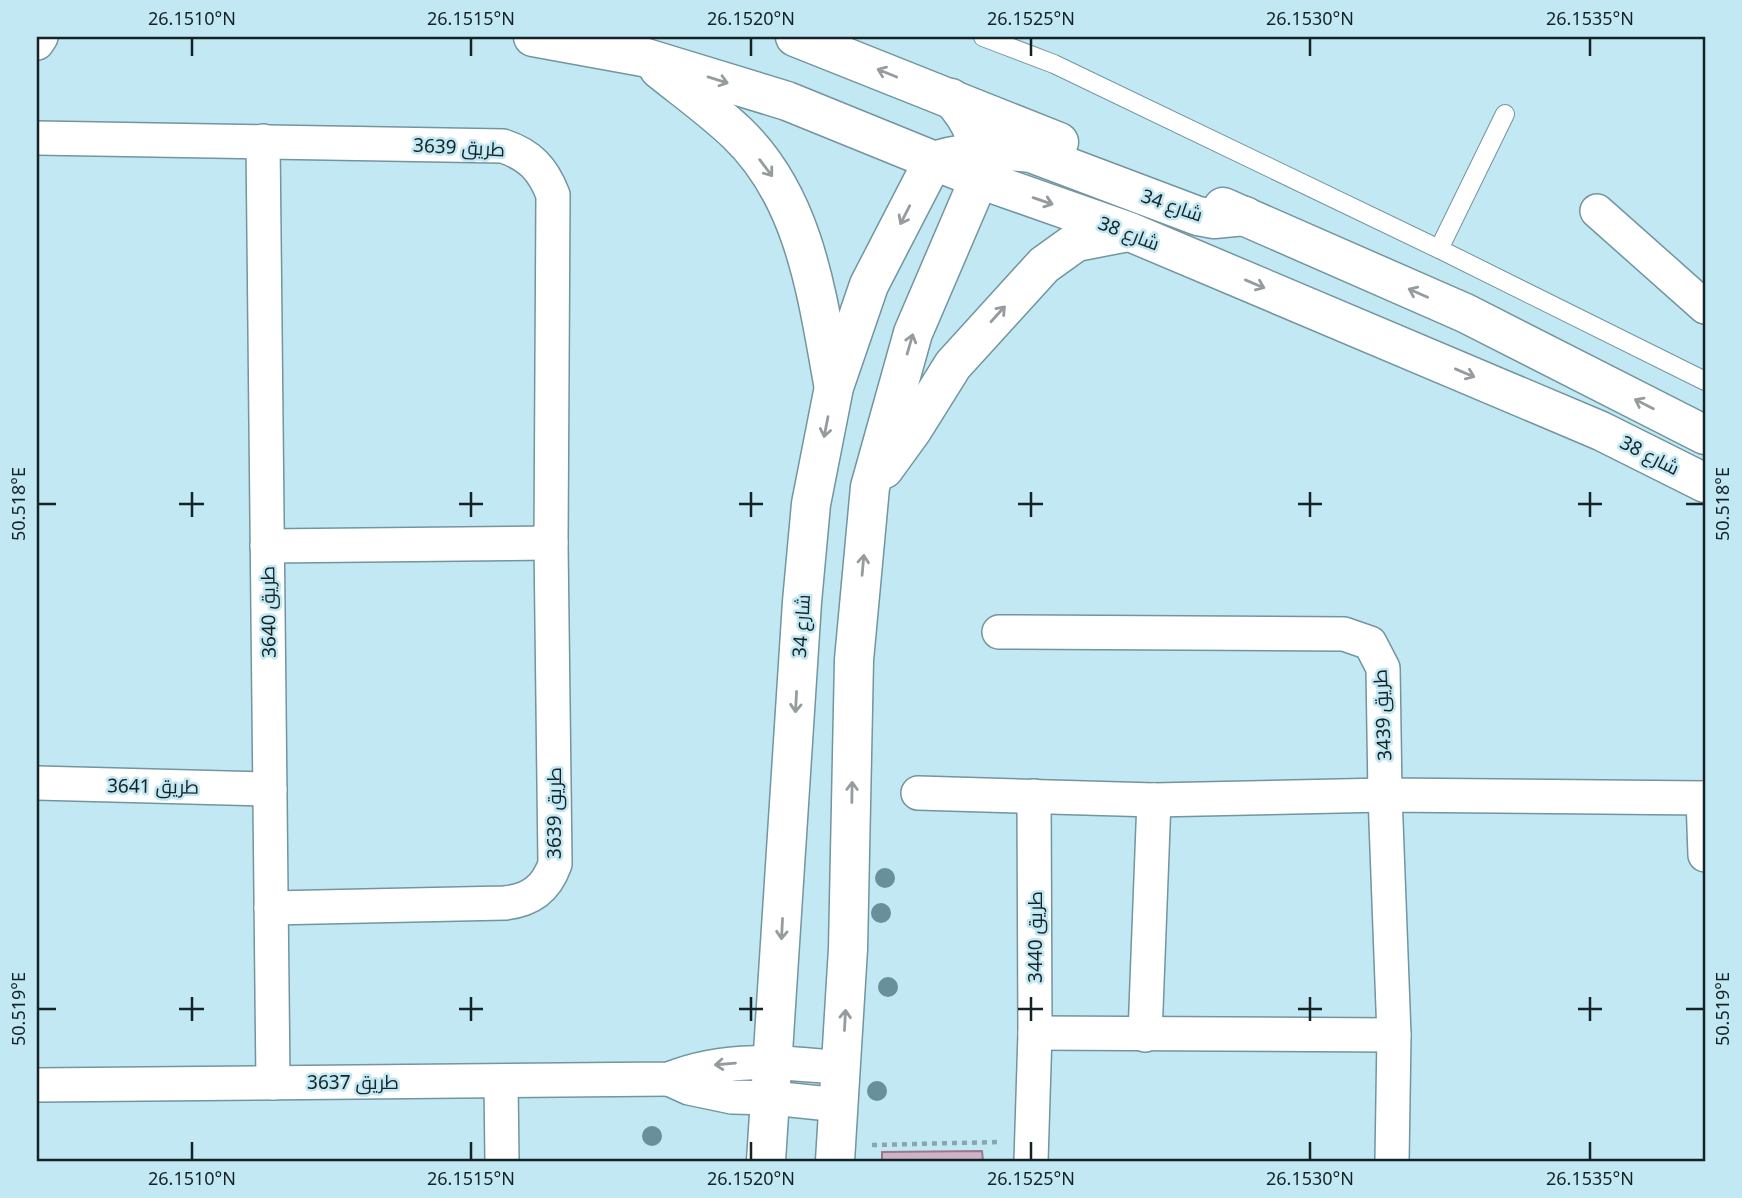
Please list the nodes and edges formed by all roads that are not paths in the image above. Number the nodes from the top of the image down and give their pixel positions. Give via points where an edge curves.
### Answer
1 (41, 37) edge
2 (533, 37) edge
3 (795, 37) edge
4 (984, 37) edge
5 (37, 43) edge
6 (643, 57) junction
7 (951, 99) junction
8 (1505, 114) dead end
9 (37, 138) edge
10 (262, 141) junction
11 (933, 161) junction
12 (979, 165) junction
13 (1597, 211) dead end
14 (1245, 216) junction
15 (1130, 232) junction
16 (1439, 249) junction
17 (1705, 307) edge
18 (1705, 381) edge
19 (834, 387) junction
20 (1705, 435) edge
21 (1705, 484) edge
22 (870, 487) junction
23 (551, 543) junction
24 (267, 546) junction
25 (999, 632) dead end
26 (37, 783) edge
27 (270, 789) junction
28 (918, 793) dead end
29 (1385, 794) junction
30 (1034, 796) junction
31 (1704, 798) edge
32 (1154, 800) junction
33 (1705, 855) edge
34 (271, 908) junction
35 (1035, 1033) junction
36 (1145, 1035) junction
37 (1394, 1035) junction
38 (842, 1068) junction
39 (773, 1080) junction
40 (501, 1081) junction
41 (273, 1083) junction
42 (37, 1085) edge
43 (839, 1105) junction
44 (1031, 1151) edge
45 (836, 1154) edge
46 (502, 1161) edge
47 (766, 1161) edge
48 (1392, 1161) edge

1 - 5 street
2 - 6 street
7 -> 3 street
4 - 16 lane via 1054,64
6 -> 11 street via 787,102
6 -> 19 street via 738,134 782,190 816,293
7 - 12 street via 975,131
7 - 14 street
8 - 16 lane
9 - 10 street, طريق 3639
10 - 23 street, طريق 3639 via 503,146 535,163 546,178 553,195
10 - 24 street, طريق 3640
11 - 12 street, شارع 34
11 -> 19 street, شارع 34 via 869,285
12 - 14 street, شارع 34 via 1004,150 1031,153 1198,216
12 -> 15 street, شارع 38
22 -> 12 street via 912,333
13 - 17 street
20 -> 14 street via 1465,313
15 -> 21 street, شارع 38 via 1601,431
22 -> 15 street via 953,365 1044,265 1076,242
16 - 18 lane
19 -> 39 street, شارع 34 via 811,504 802,602
38 -> 22 street via 854,660
23 - 24 street
23 - 34 street, طريق 3639 via 555,864 551,877 532,897 505,903
24 - 27 street, طريق 3640
25 - 29 street, طريق 3439 via 1344,634 1370,643 1384,668
26 - 27 street, طريق 3641
27 - 34 street, طريق 3640
28 - 30 street
29 - 31 street
29 - 32 street
29 - 37 street, طريق 3439
30 - 32 street
30 - 35 street, طريق 3440
31 - 33 street
32 - 36 street
34 - 41 street, طريق 3640
35 - 36 street
35 - 44 street, طريق 3440
36 - 37 street
37 - 48 street, طريق 3439
38 - 39 street, طريق 3637
38 - 43 street
39 - 40 street, طريق 3637 via 710,1066 669,1079
39 - 43 street, طريق 3637
39 - 47 street, شارع 34
40 - 41 street, طريق 3637
40 - 46 street
41 - 42 street, طريق 3637
43 - 45 street

